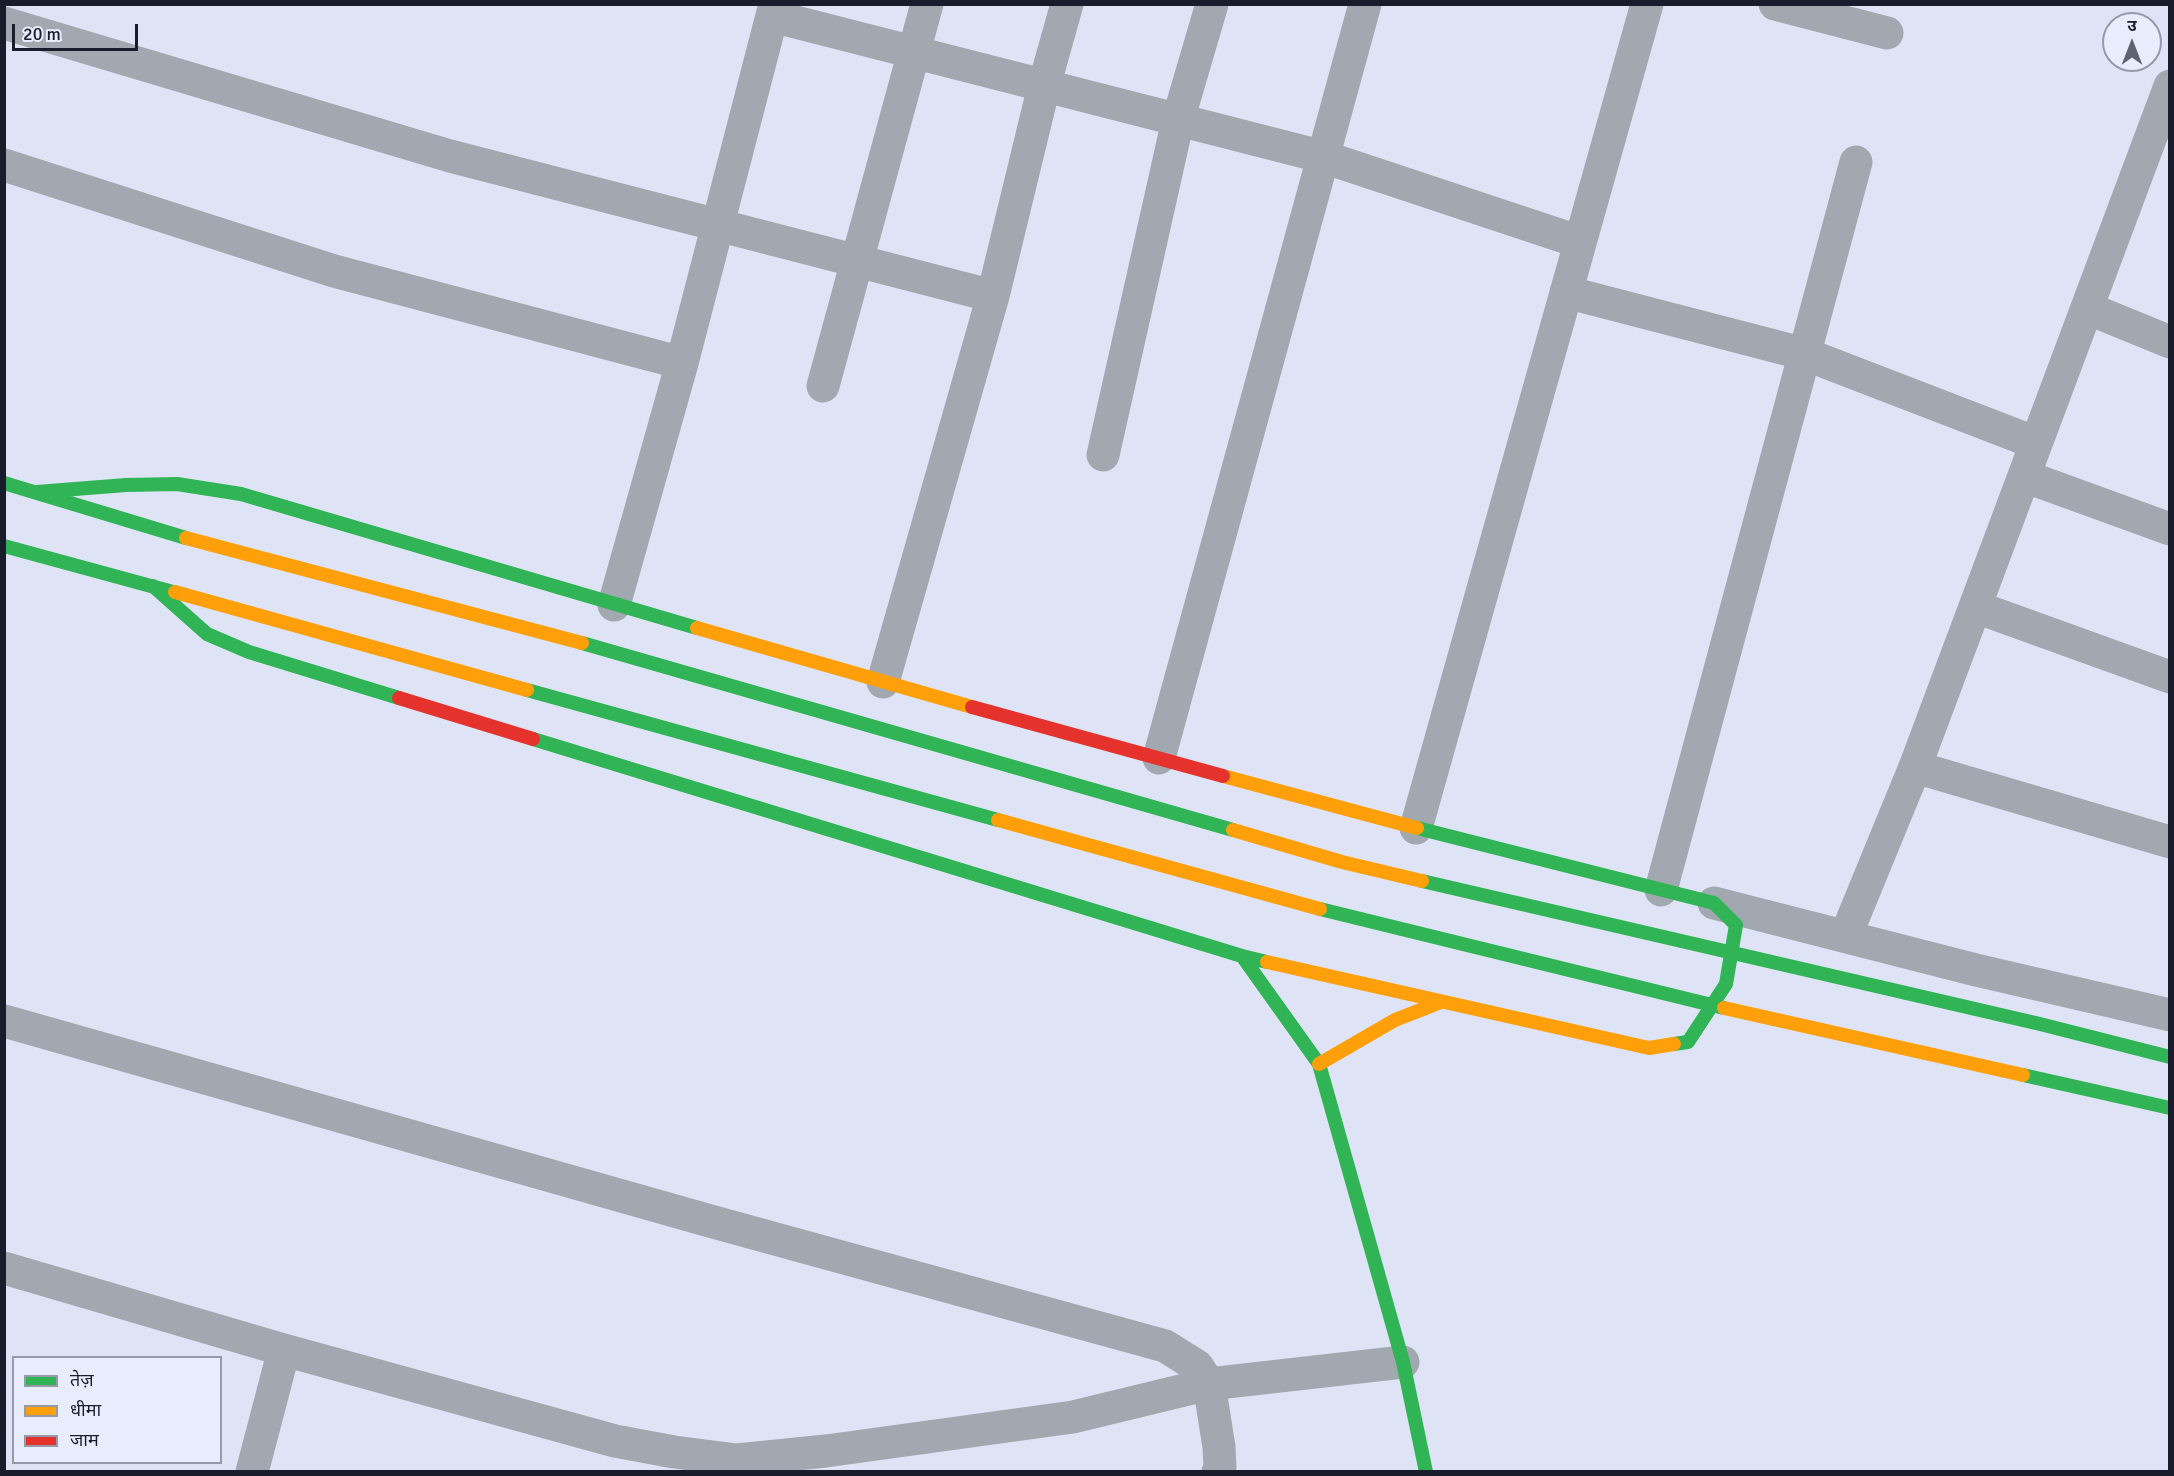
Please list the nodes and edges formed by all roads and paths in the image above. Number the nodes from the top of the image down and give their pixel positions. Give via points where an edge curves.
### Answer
1 (927, 4) edge
2 (1067, 4) edge
3 (1212, 4) edge
4 (1365, 4) edge
5 (1647, 4) edge
6 (1775, 4) edge
7 (773, 10) edge
8 (4, 22) edge
9 (1887, 33) dead end
10 (915, 53) junction
11 (1044, 86) junction
12 (2169, 86) edge
13 (1178, 120) junction
14 (1324, 157) junction
15 (1856, 162) dead end
16 (4, 165) edge
17 (718, 225) junction
18 (1580, 242) junction
19 (858, 261) junction
20 (1566, 292) junction
21 (993, 296) junction
22 (2087, 308) junction
23 (2169, 342) edge
24 (1805, 354) junction
25 (682, 363) junction
26 (823, 386) dead end
27 (2036, 443) junction
28 (1103, 456) dead end
29 (2024, 476) junction
30 (4, 483) edge
31 (37, 492) junction
32 (2169, 529) edge
33 (4, 546) edge
34 (153, 586) junction
35 (614, 605) junction
36 (1976, 607) junction
37 (2169, 677) edge
38 (883, 682) junction
39 (1159, 758) junction
40 (1915, 767) junction
41 (1416, 828) junction
42 (2169, 843) edge
43 (1661, 890) junction
44 (1714, 903) junction
45 (1846, 935) junction
46 (1242, 956) junction
47 (1441, 1002) junction
48 (2169, 1015) edge
49 (4, 1021) edge
50 (2169, 1057) edge
51 (1319, 1064) junction
52 (2169, 1108) edge
53 (4, 1268) edge
54 (284, 1350) junction
55 (1403, 1362) junction
56 (1209, 1384) junction
57 (1220, 1470) edge
58 (252, 1472) edge
59 (1426, 1472) edge

1 - 10 street
2 - 11 street
3 - 13 street
4 - 14 street
5 - 18 street
6 - 9 street
7 - 10 street
7 - 17 street
8 - 17 street via 450,156
10 - 11 street
10 - 19 street
11 - 13 street
11 - 21 street
12 - 22 street
13 - 14 street
13 - 28 street
14 - 18 street
14 - 39 street
15 - 24 street
16 - 25 street via 334,271
17 - 19 street
17 - 25 street
18 - 20 street
19 - 21 street
19 - 26 street
20 - 24 street
20 - 41 street
21 - 38 street
22 - 23 street
22 - 27 street
24 - 27 street
24 - 43 street
25 - 35 street
27 - 29 street
29 - 32 street
29 - 36 street
30 - 31 main road
31 - 35 main road via 177,484 241,494
31 - 50 main road, bridge via 186,538 638,658 1342,862
33 - 34 main road
34 - 46 main road via 207,634 249,652
34 - 52 main road, bridge via 1306,905 1728,1009
35 - 38 main road
36 - 37 street
36 - 40 street
38 - 39 main road
39 - 41 main road
40 - 42 street
40 - 45 street
41 - 43 main road
43 - 44 main road
44 - 45 street
44 - 47 main road via 1736,925 1726,984 1688,1042 1648,1048
45 - 48 street
46 - 47 main road
46 - 51 main road
47 - 51 main road via 1395,1020
49 - 56 street via 1165,1346 1197,1366
51 - 55 main road
53 - 54 street
54 - 56 street via 615,1441 738,1460 1072,1417
54 - 58 street
55 - 56 street
55 - 59 main road
56 - 57 street

